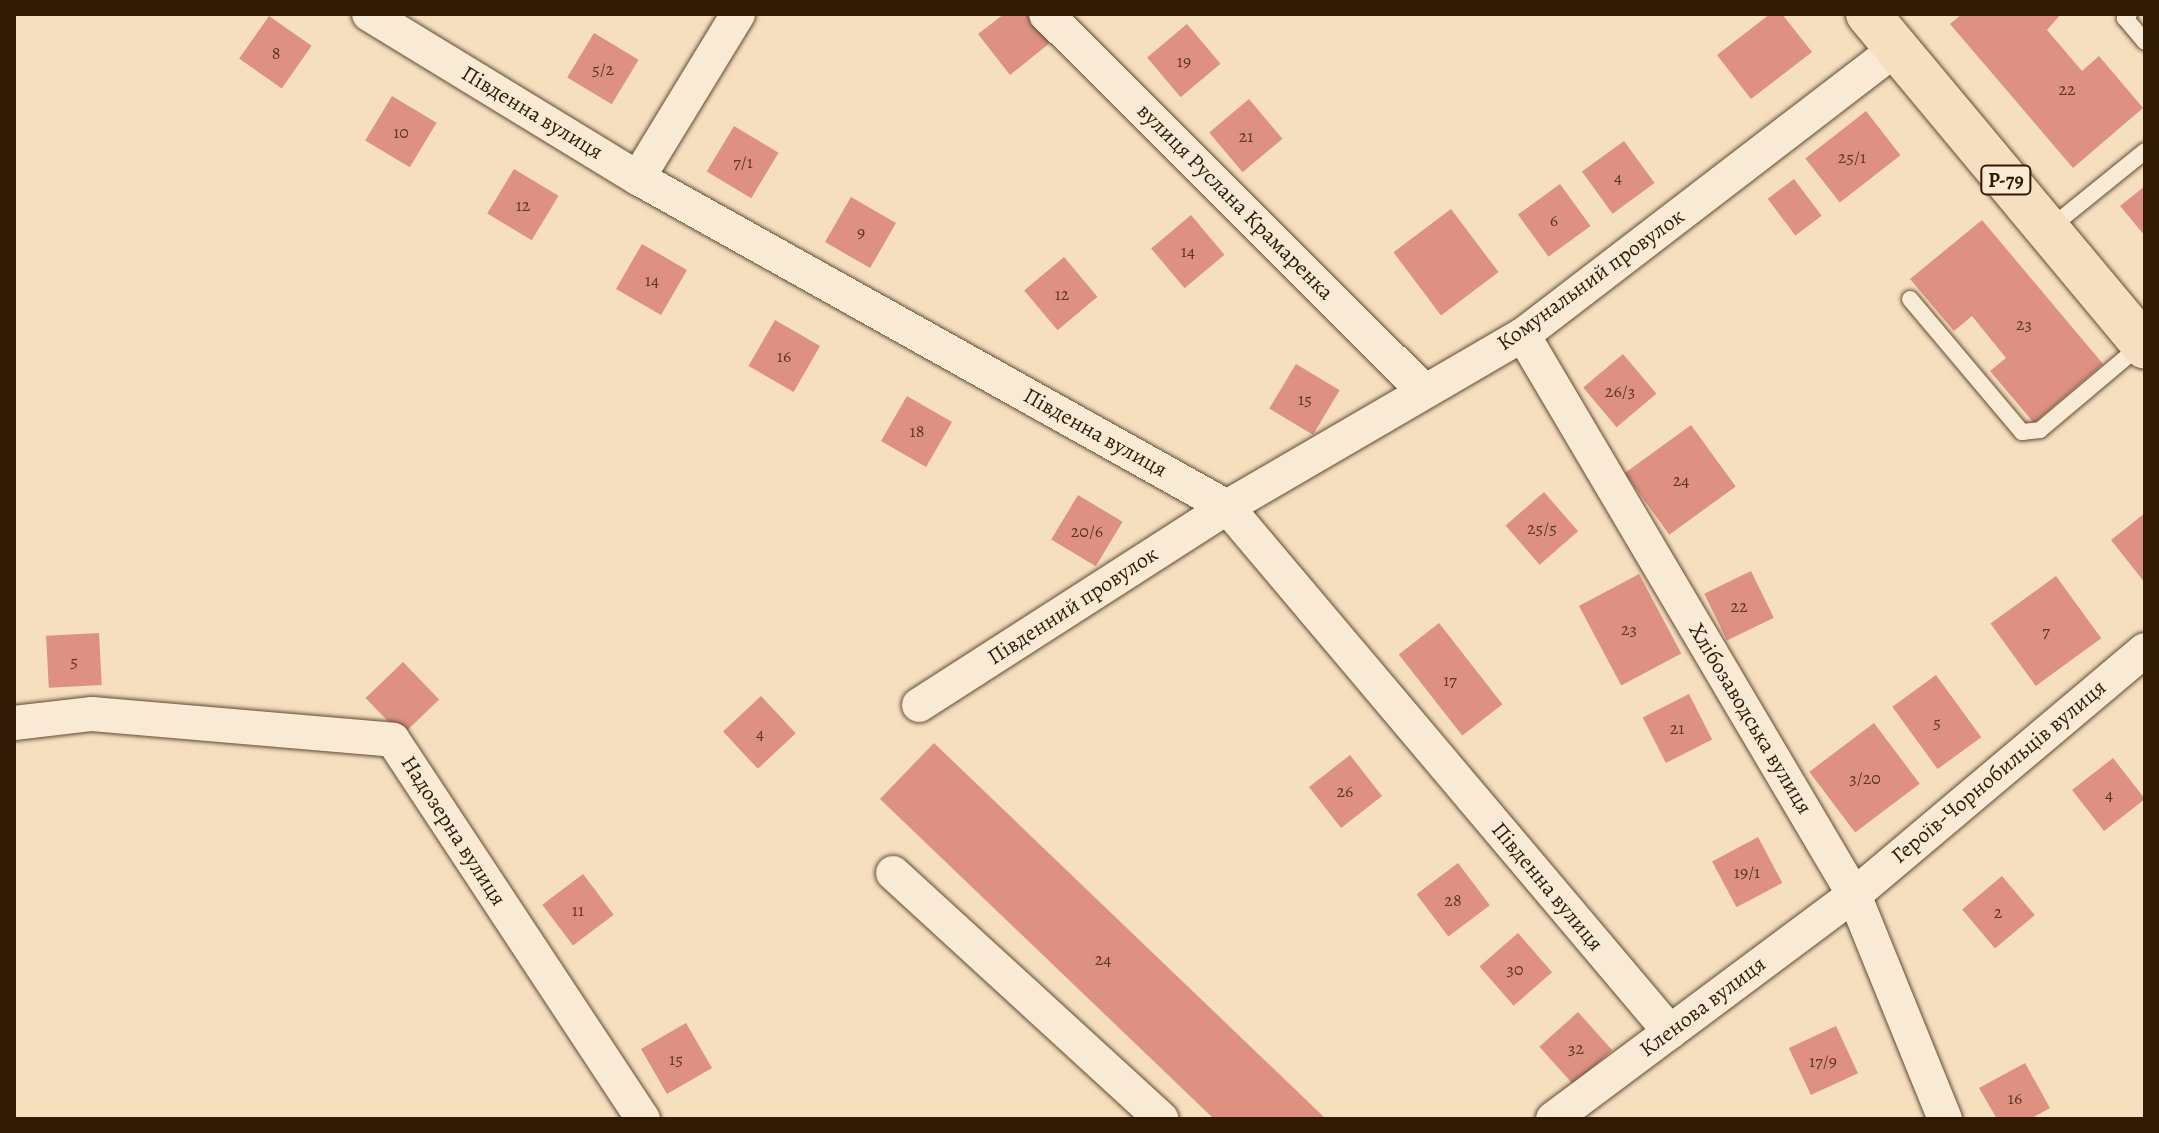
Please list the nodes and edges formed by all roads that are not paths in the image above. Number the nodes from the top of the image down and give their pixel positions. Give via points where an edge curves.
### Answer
1 (369, 14) edge
2 (738, 14) edge
3 (1046, 14) edge
4 (1868, 14) edge
5 (2126, 15) edge
6 (2145, 42) edge
7 (1896, 49) junction
8 (2145, 151) edge
9 (638, 178) junction
10 (2048, 230) junction
11 (1910, 299) dead end
12 (2137, 332) edge
13 (1523, 335) junction
14 (1423, 390) junction
15 (1227, 507) junction
16 (2145, 650) edge
17 (919, 705) dead end
18 (14, 723) edge
19 (893, 873) dead end
20 (1854, 895) junction
21 (1670, 1032) junction
22 (643, 1119) edge
23 (1161, 1119) edge
24 (1553, 1119) edge
25 (1945, 1119) edge

1 - 9 street, Південна вулиця
2 - 9 street
3 - 14 street, вулиця Руслана Крамаренка
4 - 7 main road, Р-79
5 - 6 lane
7 - 10 main road, Р-79
7 - 13 street, Комунальний провулок
8 - 10 lane
9 - 15 street, Південна вулиця
10 - 12 main road, Р-79
11 - 12 lane via 2022,432 2040,430
13 - 14 street, Комунальний провулок
13 - 20 street, Хлібозаводська вулиця
14 - 15 street, Комунальний провулок
15 - 17 street, Південний провулок
15 - 21 street, Південна вулиця
16 - 20 street, Героїв-Чорнобильців вулиця
18 - 22 street, Надозерна вулиця via 92,714 393,740
19 - 23 street
20 - 21 street, Кленова вулиця
20 - 25 street, Хлібозаводська вулиця
21 - 24 street, Кленова вулиця

